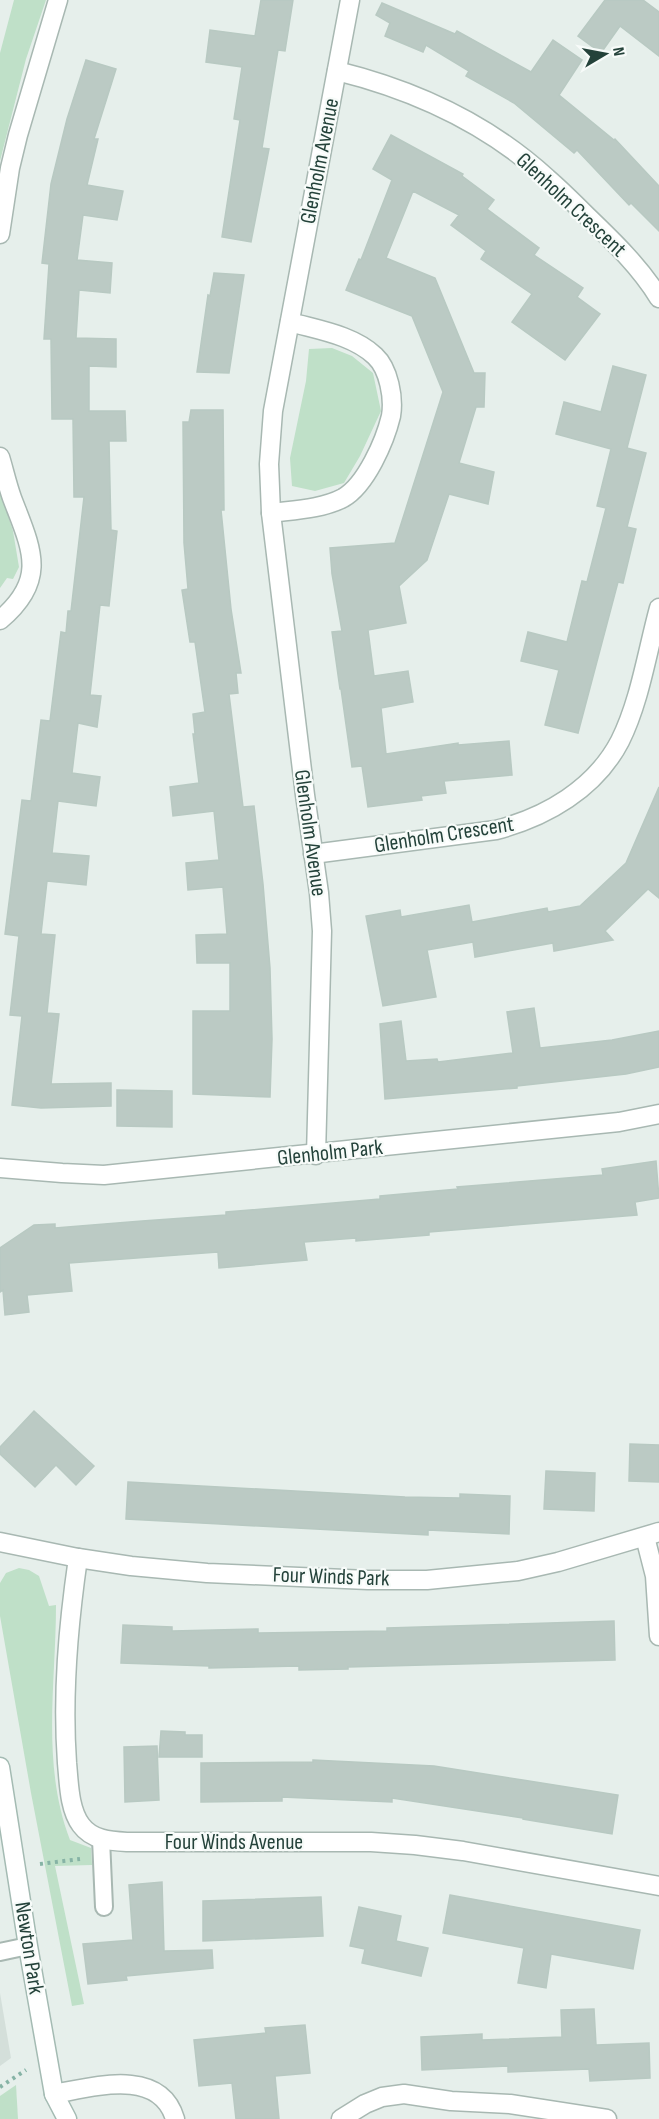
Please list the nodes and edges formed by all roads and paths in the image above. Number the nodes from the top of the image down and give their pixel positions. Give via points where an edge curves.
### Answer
1 (58, 0) edge
2 (350, 0) edge
3 (337, 71) junction
4 (0, 234) edge
5 (659, 298) edge
6 (290, 322) junction
7 (0, 457) edge
8 (271, 513) junction
9 (659, 608) edge
10 (0, 620) edge
11 (313, 854) junction
12 (659, 1114) edge
13 (316, 1155) junction
14 (0, 1167) edge
15 (652, 1534) edge
16 (0, 1542) edge
17 (78, 1558) junction
18 (659, 1636) edge
19 (0, 1767) edge
20 (101, 1839) junction
21 (40, 1864) dead end
22 (659, 1886) edge
23 (104, 1907) dead end
24 (28, 1946) junction
25 (0, 1952) edge
26 (47, 2056) junction
27 (0, 2087) edge
28 (54, 2094) junction
29 (50, 2119) edge
30 (67, 2119) edge
31 (175, 2119) edge
32 (341, 2119) edge
33 (607, 2119) edge

1 - 4 street via 18,135
2 - 3 street, Glenholm Avenue
3 - 5 street, Glenholm Crescent via 406,91 470,122 504,144 546,176 599,227 627,255
3 - 6 street, Glenholm Avenue
6 - 8 street, Glenholm Avenue via 273,411
6 - 8 street via 332,334 376,357 391,392 391,414 384,438 357,487 343,498 323,505
7 - 10 street via 32,555 32,575 16,606
8 - 11 street, Glenholm Avenue
9 - 11 street, Glenholm Crescent via 632,713 619,743 579,790 552,809 496,830
11 - 13 street, Glenholm Avenue via 322,931
12 - 13 street, Glenholm Park via 619,1122
13 - 14 street, Glenholm Park via 104,1175
15 - 17 street, Four Winds Park via 558,1562 427,1580 207,1573
15 - 18 street
16 - 17 street, Four Winds Park
17 - 20 street via 65,1666 68,1780 73,1808 81,1824
19 - 24 street, Newton Park
20 - 21 path via 85,1858
20 - 22 street, Four Winds Avenue via 415,1845
20 - 23 lane
24 - 25 lane
24 - 26 street, Newton Park
26 - 27 path
26 - 28 street, Newton Park
28 - 29 street, Newton Park
28 - 30 street, Newton Park
28 - 31 street via 119,2084 139,2085 155,2091 167,2102
32 - 33 street via 382,2097 404,2094 510,2104

